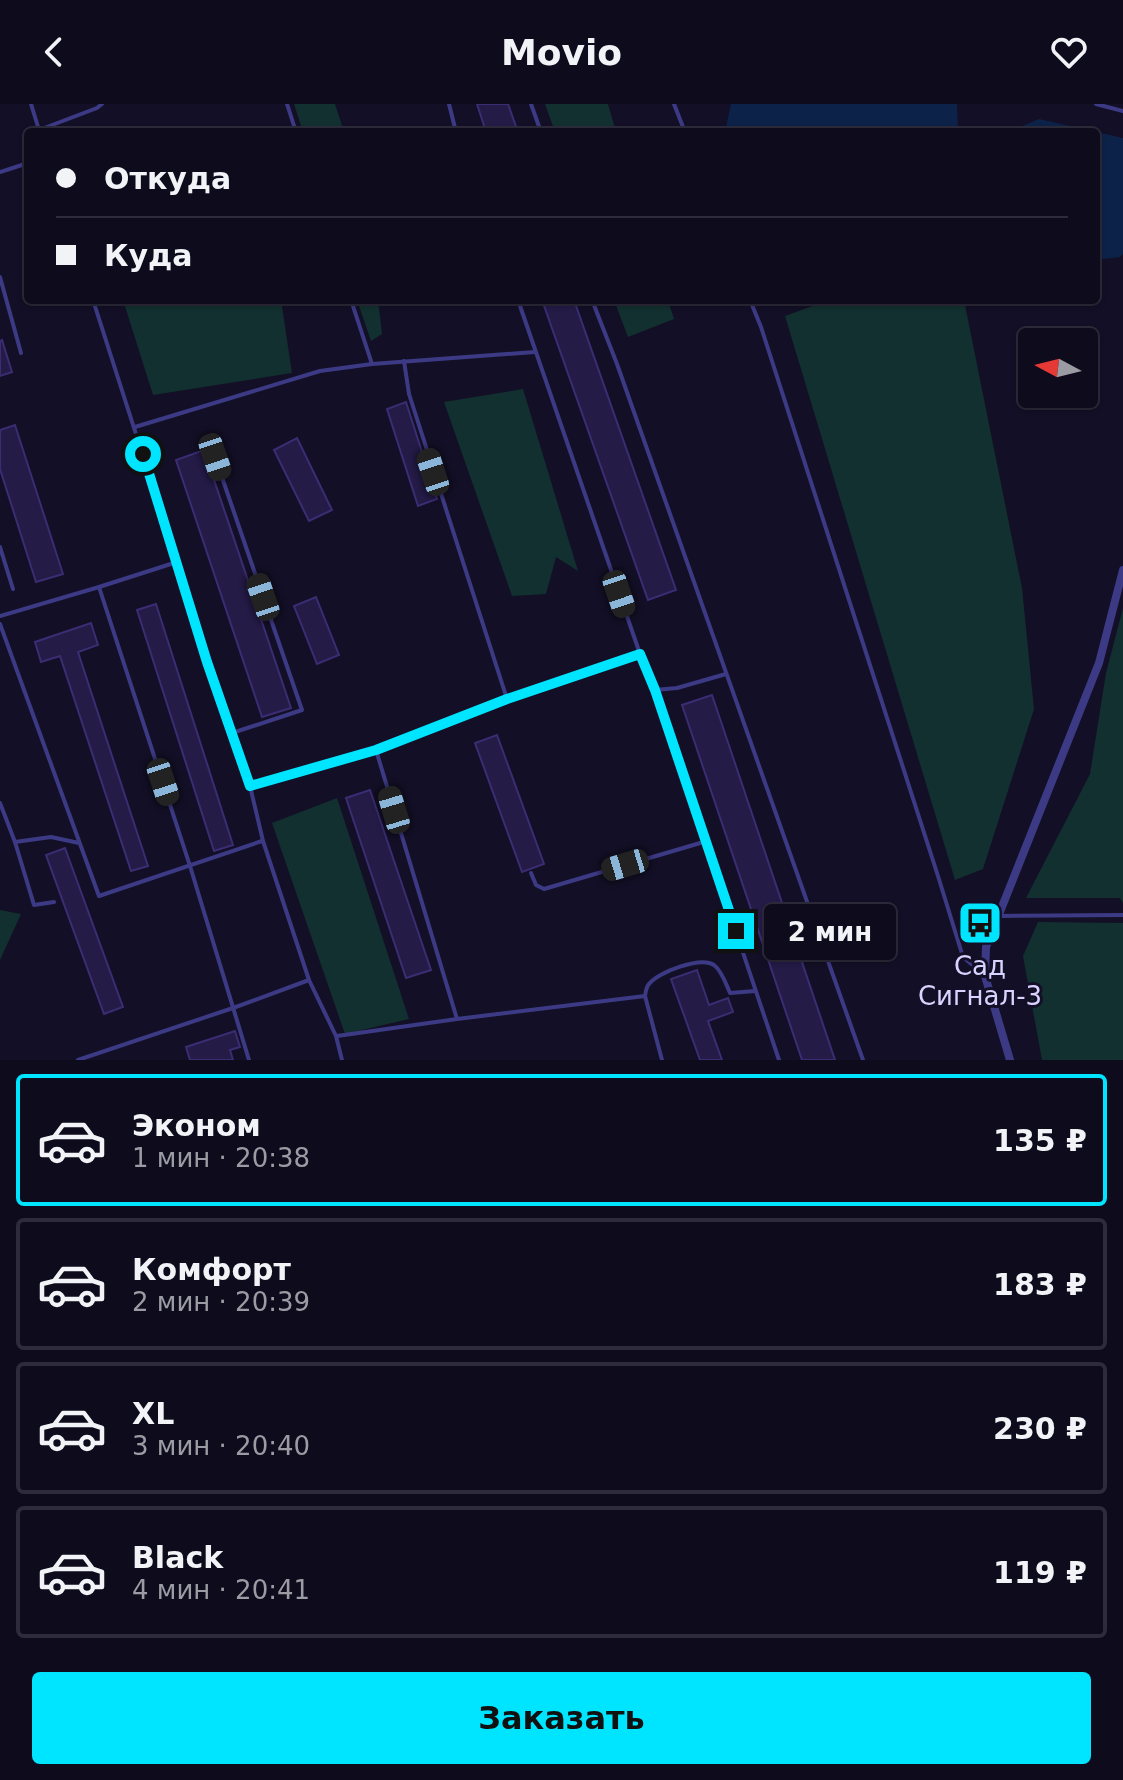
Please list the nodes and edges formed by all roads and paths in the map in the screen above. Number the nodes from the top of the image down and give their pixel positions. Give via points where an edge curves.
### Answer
1 (31, 104) edge
2 (102, 104) edge
3 (287, 104) edge
4 (449, 104) edge
5 (531, 104) edge
6 (674, 104) edge
7 (1096, 104) edge
8 (1123, 111) edge
9 (38, 128) edge
10 (47, 128) edge
11 (295, 128) edge
12 (455, 128) edge
13 (540, 128) edge
14 (683, 128) edge
15 (24, 164) edge
16 (0, 172) edge
17 (0, 277) edge
18 (94, 304) edge
19 (352, 304) edge
20 (519, 304) edge
21 (594, 304) edge
22 (752, 304) edge
23 (535, 352) junction
24 (21, 353) dead end
25 (404, 361) junction
26 (372, 364) junction
27 (134, 427) junction
28 (215, 457) dead end
29 (0, 547) edge
30 (177, 562) junction
31 (1123, 570) edge
32 (99, 587) junction
33 (13, 589) dead end
34 (0, 616) edge
35 (0, 624) edge
36 (640, 654) junction
37 (726, 674) junction
38 (655, 690) junction
39 (507, 699) junction
40 (231, 734) junction
41 (376, 750) junction
42 (250, 786) junction
43 (0, 803) edge
44 (263, 841) junction
45 (707, 841) junction
46 (15, 842) junction
47 (80, 843) junction
48 (190, 866) junction
49 (531, 873) dead end
50 (54, 902) dead end
51 (1123, 915) edge
52 (999, 916) junction
53 (985, 976) junction
54 (309, 980) junction
55 (755, 991) junction
56 (645, 996) junction
57 (233, 1008) junction
58 (457, 1019) junction
59 (336, 1036) junction
60 (78, 1060) edge
61 (249, 1060) edge
62 (342, 1060) edge
63 (662, 1060) edge
64 (779, 1060) edge
65 (863, 1060) edge
66 (1010, 1060) edge

1 - 9 lane
2 - 10 lane
3 - 11 lane
4 - 12 lane
5 - 13 lane
6 - 14 lane
7 - 8 lane
15 - 16 lane
17 - 24 lane
18 - 27 lane
19 - 26 lane
20 - 23 lane
21 - 37 lane
22 - 53 lane via 963,957
23 - 25 lane
23 - 36 lane
25 - 26 lane
25 - 39 lane via 409,394
26 - 27 lane via 320,371
27 - 30 lane
28 - 40 lane via 302,710
29 - 33 lane
30 - 32 lane
30 - 40 lane
31 - 52 street via 1099,663
32 - 34 lane
32 - 48 lane
35 - 47 lane
36 - 38 lane
36 - 39 lane
37 - 38 lane
37 - 65 lane
38 - 45 lane
39 - 41 lane
40 - 42 lane
41 - 42 lane
41 - 58 lane
42 - 44 lane
43 - 46 lane
44 - 48 lane
44 - 54 lane
45 - 49 lane via 544,889
45 - 55 lane
46 - 47 lane via 51,837
46 - 50 lane via 34,905
47 - 48 lane via 99,896
48 - 57 lane
51 - 52 lane
52 - 53 street via 986,947
53 - 66 street
54 - 57 lane
54 - 59 lane
55 - 56 lane via 730,993 718,969 699,962 660,974 647,985
55 - 64 lane
56 - 58 lane
56 - 63 lane
57 - 60 lane
57 - 61 lane
58 - 59 lane
59 - 62 lane

